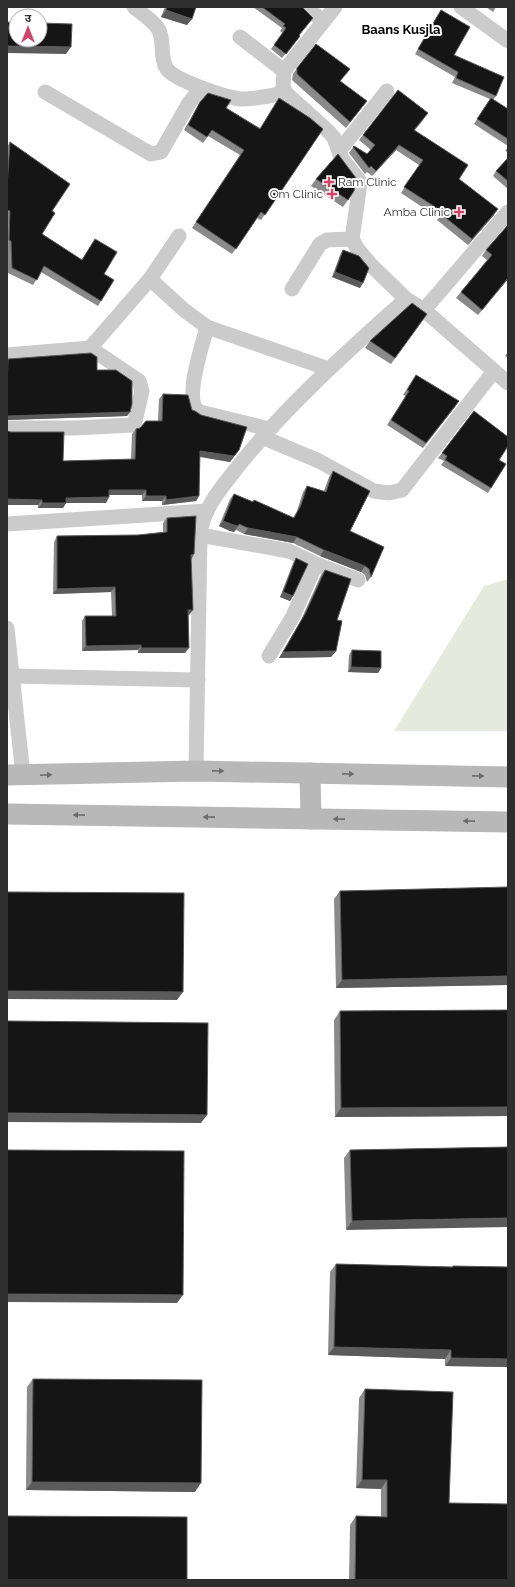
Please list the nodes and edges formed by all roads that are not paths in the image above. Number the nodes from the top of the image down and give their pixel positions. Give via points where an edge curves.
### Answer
1 (134, 7) edge
2 (306, 7) edge
3 (335, 7) edge
4 (461, 7) edge
5 (323, 21) junction
6 (240, 37) dead end
7 (508, 41) edge
8 (284, 71) junction
9 (201, 88) junction
10 (387, 91) dead end
11 (45, 92) dead end
12 (286, 93) junction
13 (339, 151) junction
14 (508, 212) edge
15 (179, 236) dead end
16 (352, 239) junction
17 (150, 279) junction
18 (292, 289) dead end
19 (406, 299) junction
20 (424, 310) junction
21 (207, 327) junction
22 (90, 348) junction
23 (7, 355) edge
24 (329, 369) junction
25 (494, 371) junction
26 (508, 383) edge
27 (7, 428) edge
28 (266, 433) junction
29 (207, 511) junction
30 (7, 524) edge
31 (200, 535) junction
32 (316, 564) junction
33 (358, 580) dead end
34 (7, 628) edge
35 (269, 656) dead end
36 (12, 676) junction
37 (198, 680) junction
38 (10, 692) edge
39 (196, 771) junction
40 (310, 773) junction
41 (15, 775) edge
42 (508, 777) edge
43 (7, 814) edge
44 (311, 819) junction
45 (508, 822) edge

1 - 9 street via 160,32 167,69
2 - 5 street
3 - 5 street
4 - 7 street
5 - 8 street
6 - 8 street
8 - 12 street via 283,87
9 - 11 street via 161,152 151,154
9 - 12 street via 241,99
10 - 13 street
12 - 13 street via 330,132
13 - 16 street via 360,184
14 - 20 street
15 - 17 street
16 - 18 street via 327,240 320,244
16 - 19 street via 372,265
17 - 21 street
17 - 22 street
19 - 20 street
19 - 24 street
20 - 25 street
21 - 24 street
21 - 28 street via 194,373 194,406 200,412
22 - 23 street
22 - 27 street via 139,381 142,391 136,421 132,425
24 - 28 street
25 - 26 street
25 - 28 street via 402,490 389,494 374,491
28 - 29 street via 220,489
29 - 30 street
29 - 31 street
31 - 32 street via 289,552
31 - 37 street
32 - 33 street
32 - 35 street via 294,616
34 - 36 street
36 - 37 street
36 - 38 street
37 - 39 street
38 - 41 street
39 -> 40 street
41 -> 39 street
40 -> 42 street
40 - 44 street
44 -> 43 street
45 -> 44 street

